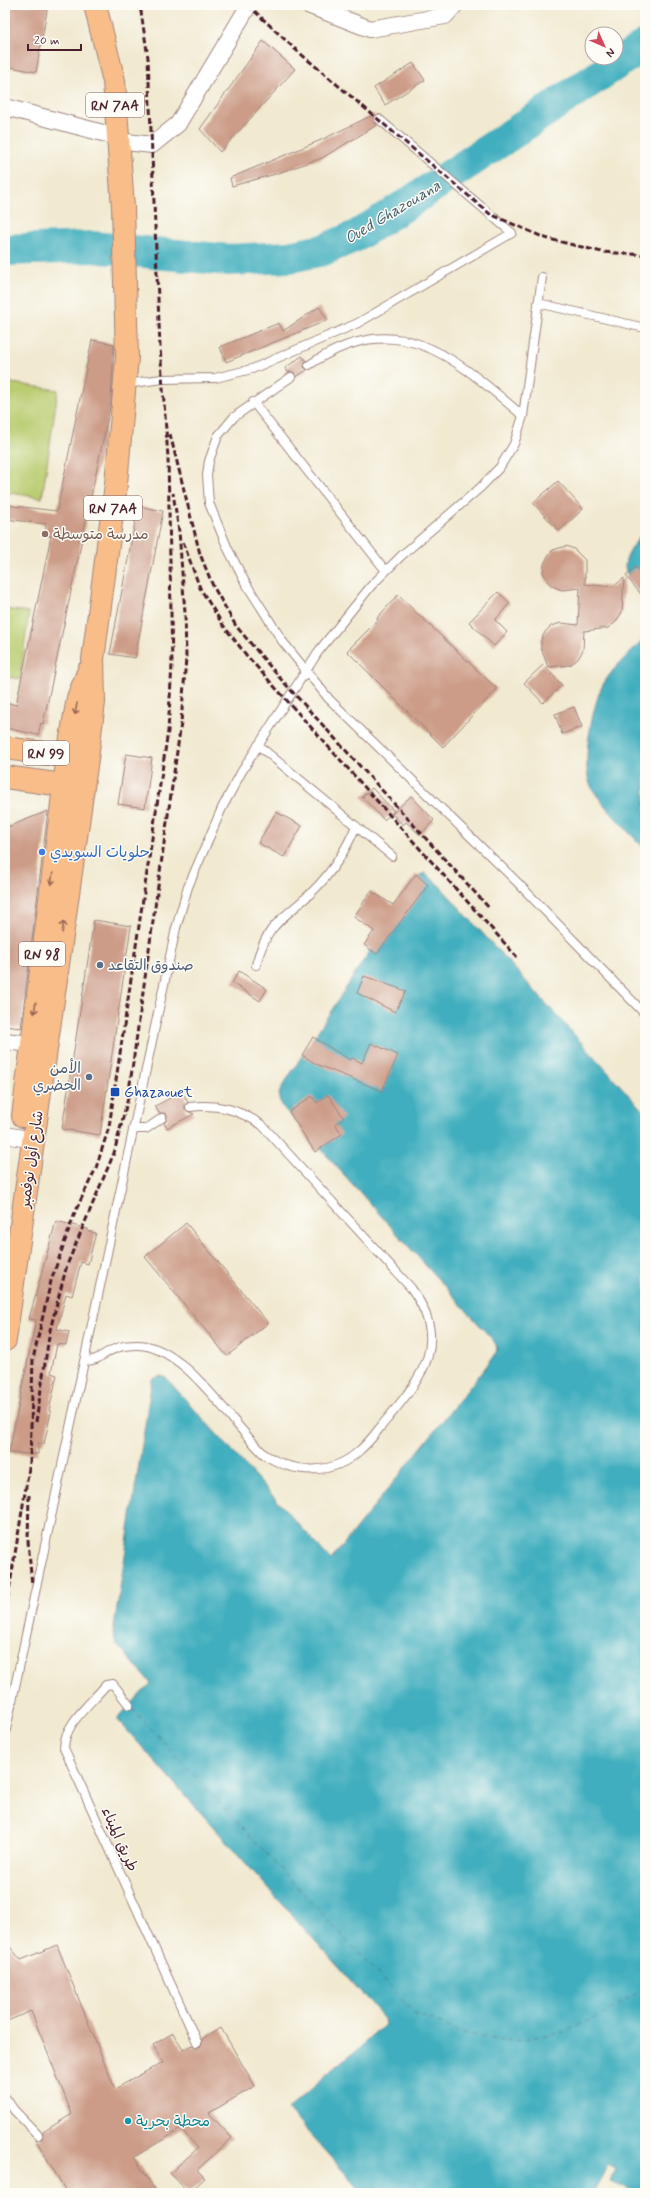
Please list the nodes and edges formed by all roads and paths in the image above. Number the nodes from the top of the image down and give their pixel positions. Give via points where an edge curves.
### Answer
1 (95, 5) edge
2 (249, 5) edge
3 (308, 5) edge
4 (455, 5) edge
5 (5, 107) edge
6 (379, 120) dead end
7 (118, 139) junction
8 (542, 277) dead end
9 (538, 303) junction
10 (645, 328) edge
11 (309, 365) dead end
12 (291, 377) dead end
13 (126, 384) junction
14 (253, 402) junction
15 (523, 416) junction
16 (386, 571) junction
17 (93, 659) joint
18 (305, 671) junction
19 (258, 745) junction
20 (5, 748) edge
21 (77, 757) junction
22 (5, 777) edge
23 (73, 787) junction
24 (356, 826) junction
25 (392, 856) dead end
26 (256, 966) dead end
27 (645, 1014) edge
28 (5, 1041) edge
29 (31, 1044) junction
30 (190, 1107) dead end
31 (162, 1118) dead end
32 (133, 1129) junction
33 (20, 1138) edge
34 (5, 1251) edge
35 (10, 1275) edge
36 (5, 1340) edge
37 (84, 1361) junction
38 (129, 1705) dead end
39 (5, 1734) edge
40 (197, 2042) dead end
41 (5, 2097) edge
42 (38, 2135) dead end

1 - 7 main road, RN 7AA via 114,81
2 - 7 street via 182,118 171,131 152,145
3 - 4 street via 370,28 445,16
5 - 7 street
6 - 13 lane via 512,233 358,323 272,360 231,375
7 - 13 main road, RN 7AA via 123,207
8 - 9 lane
9 - 10 lane
9 - 15 lane
11 - 15 lane via 331,351 357,342 386,338 417,343 445,355
12 - 14 lane
13 - 17 main road, RN 7AA
14 - 16 lane
14 - 18 lane via 225,426 213,448 207,475 209,503 245,582 283,642
15 - 16 lane via 514,444 500,468
16 - 18 lane via 343,618
17 - 21 main road, RN 98 via 94,702
18 - 19 lane
18 - 27 lane via 355,726 515,880
19 - 24 lane
19 - 32 lane via 222,808 188,887 176,928
20 - 21 main road, RN 99
21 - 23 main road, RN 98
22 - 23 main road, RN 99
23 -> 29 main road, شارع أول نوفمبر / RN 98
33 -> 23 main road, شارع أول نوفمبر / RN 98
24 - 25 lane
24 - 26 lane via 348,844 327,876 276,923 260,950
28 - 29 street
29 - 33 main road, شارع أول نوفمبر / RN 98
30 - 37 lane via 218,1106 233,1109 262,1126 411,1288 425,1310 428,1323 430,1347 423,1370 411,1390 356,1454 327,1468 301,1470 265,1455 186,1368 165,1352 128,1345 116,1348 94,1361
31 - 32 lane via 146,1128
32 - 37 lane
33 - 34 main road, شارع أول نوفمبر / RN 98
33 - 35 main road, شارع أول نوفمبر / RN 98
35 - 36 main road, شارع أول نوفمبر / RN 98
37 - 39 lane
38 - 40 lane, طريق الميناء via 113,1684 106,1685 70,1727 64,1739 64,1748
41 - 42 lane

